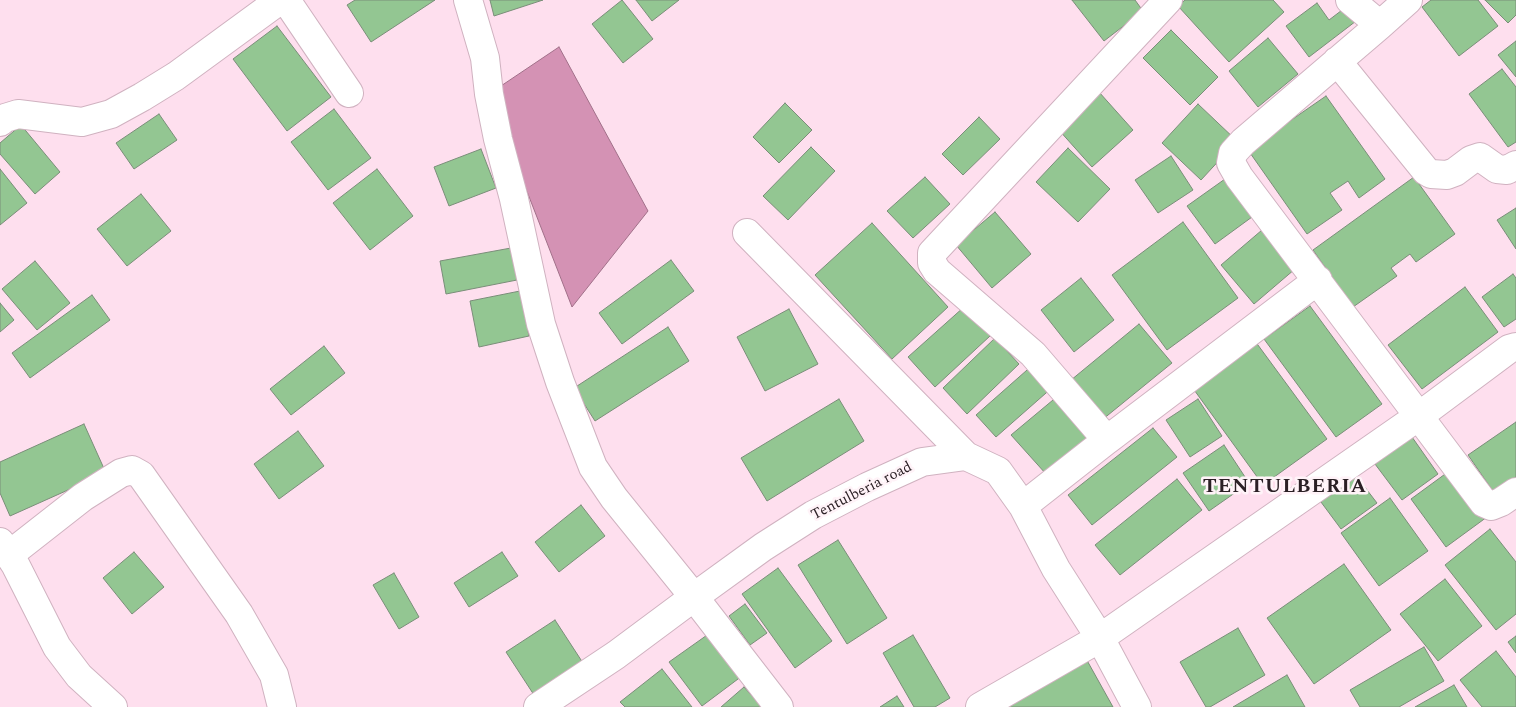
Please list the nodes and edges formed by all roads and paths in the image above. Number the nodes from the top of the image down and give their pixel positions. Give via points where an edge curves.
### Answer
1 (280, 0) edge
2 (286, 0) edge
3 (468, 0) edge
4 (1168, 0) edge
5 (1350, 0) edge
6 (1408, 0) edge
7 (1380, 25) junction
8 (1337, 61) junction
9 (348, 94) dead end
10 (0, 122) edge
11 (1516, 165) edge
12 (747, 233) dead end
13 (1318, 280) junction
14 (1516, 347) edge
15 (1419, 416) junction
16 (1106, 440) junction
17 (966, 456) junction
18 (1516, 492) edge
19 (1023, 506) junction
20 (4, 549) edge
21 (694, 597) junction
22 (1100, 638) junction
23 (114, 707) edge
24 (282, 707) edge
25 (538, 707) edge
26 (779, 707) edge
27 (980, 707) edge
28 (1137, 707) edge

1 - 10 street via 176,76 111,114 82,122 18,114
2 - 9 street
3 - 21 street via 485,58 496,130 541,324 578,431 593,467 614,498
4 - 16 street via 932,254 932,264 937,271 1033,354
5 - 7 street
6 - 7 street
7 - 8 street
8 - 11 street via 1431,174 1447,175 1480,158 1497,169
8 - 13 street via 1243,142 1231,163
12 - 17 street
13 - 15 street
13 - 16 street
14 - 15 street
15 - 18 street via 1484,503 1491,506
15 - 22 street
16 - 19 street
17 - 19 street via 998,471
17 - 21 street, Tentulberia road via 922,462 866,487 813,516
19 - 22 street via 1056,569
20 - 23 street via 16,564 57,647 79,676
20 - 24 street via 122,473 132,470 141,475 239,614 274,676
21 - 25 street, Tentulberia road
21 - 26 street
22 - 27 street
22 - 28 street

